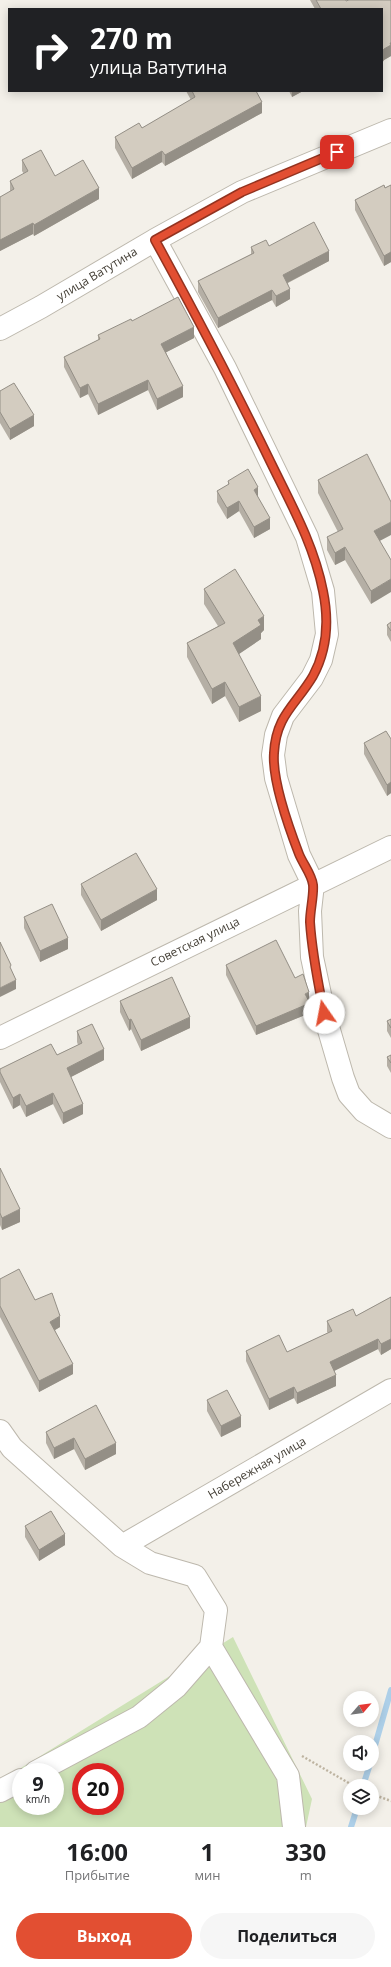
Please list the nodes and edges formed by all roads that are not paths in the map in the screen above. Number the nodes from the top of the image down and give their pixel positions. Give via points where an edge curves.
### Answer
1 (391, 130) edge
2 (155, 240) junction
3 (0, 329) edge
4 (391, 847) edge
5 (313, 884) junction
6 (0, 1038) edge
7 (391, 1127) edge
8 (391, 1390) edge
9 (0, 1431) edge
10 (122, 1546) junction
11 (211, 1647) junction
12 (53, 1763) edge
13 (12, 1785) edge
14 (0, 1791) edge
15 (294, 1827) edge

1 - 2 street, улица Ватутина via 242,192
2 - 3 street, улица Ватутина
2 - 5 street via 225,368 307,537 323,591 326,634 321,660 312,678 283,716 276,735 273,755 276,778 289,825 299,855
4 - 5 street, Советская улица
5 - 6 street, Советская улица
5 - 7 street via 310,911 312,957 324,1013 343,1078 349,1094 364,1111
8 - 10 street, Набережная улица
9 - 10 street via 12,1448
10 - 11 street via 150,1563 195,1576 216,1610
11 - 12 street via 176,1687 140,1717
11 - 15 street via 288,1776
13 - 14 street

